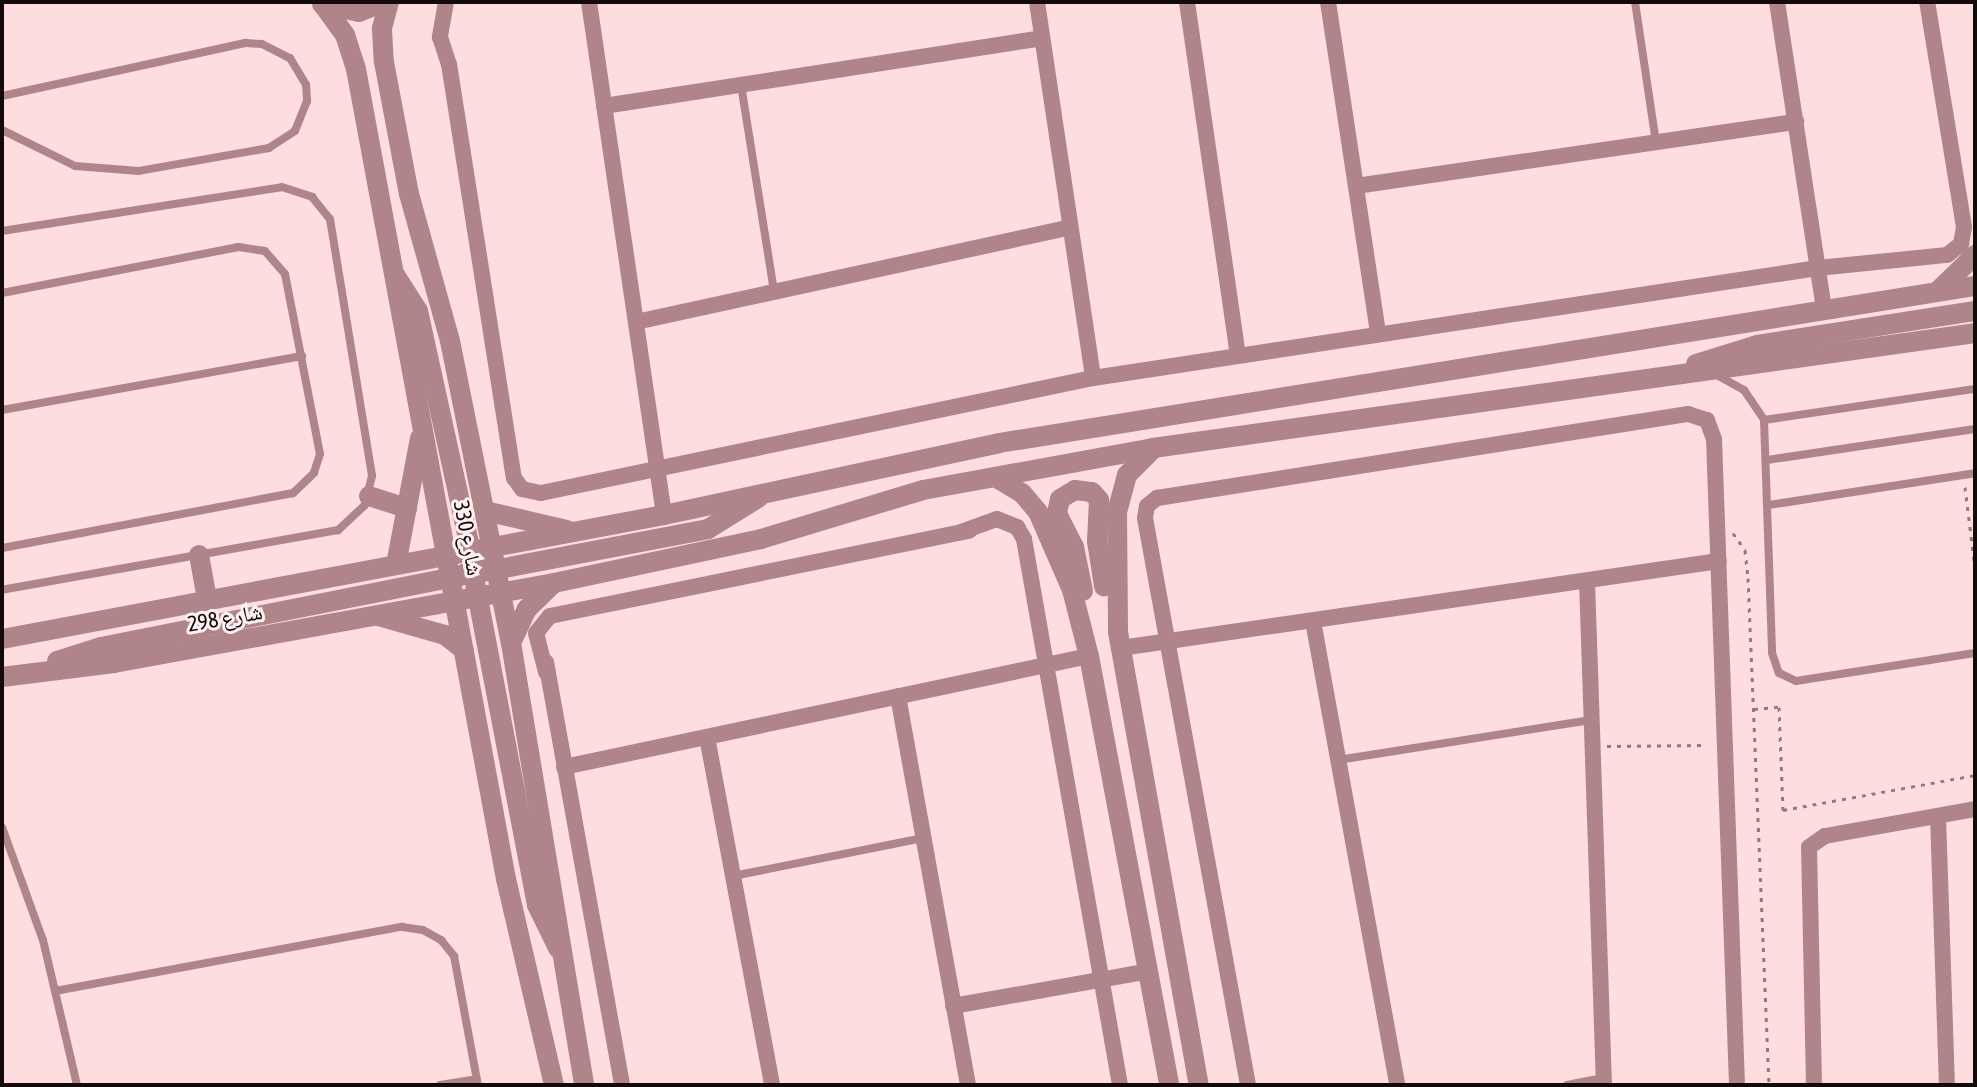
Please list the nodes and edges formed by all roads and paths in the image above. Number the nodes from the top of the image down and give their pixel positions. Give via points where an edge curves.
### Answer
1 (386, 2) edge
2 (446, 2) edge
3 (458, 2) edge
4 (589, 2) edge
5 (1037, 2) edge
6 (1187, 2) edge
7 (1328, 2) edge
8 (1635, 2) edge
9 (1777, 2) edge
10 (1927, 2) edge
11 (321, 4) edge
12 (1042, 38) junction
13 (449, 64) junction
14 (741, 85) junction
15 (2, 96) edge
16 (604, 106) junction
17 (1796, 122) junction
18 (2, 130) edge
19 (1656, 143) junction
20 (1356, 186) junction
21 (1070, 227) junction
22 (2, 231) edge
23 (1975, 255) edge
24 (1818, 268) junction
25 (393, 272) junction
26 (1975, 286) edge
27 (1938, 291) junction
28 (774, 292) junction
29 (2, 293) edge
30 (1824, 308) junction
31 (1975, 311) edge
32 (636, 322) junction
33 (1975, 333) edge
34 (1378, 334) junction
35 (1238, 355) junction
36 (302, 356) junction
37 (1707, 371) junction
38 (1093, 378) junction
39 (1663, 380) junction
40 (1975, 389) edge
41 (2, 410) edge
42 (1764, 420) junction
43 (422, 427) junction
44 (1975, 429) edge
45 (1153, 448) junction
46 (1767, 460) junction
47 (659, 469) junction
48 (1975, 473) edge
49 (1964, 475) junction
50 (995, 477) junction
51 (761, 495) junction
52 (369, 496) junction
53 (1769, 505) junction
54 (407, 508) junction
55 (485, 511) junction
56 (664, 515) junction
57 (574, 532) junction
58 (1718, 534) junction
59 (491, 547) junction
60 (2, 548) edge
61 (199, 555) junction
62 (1719, 561) junction
63 (396, 565) junction
64 (1975, 569) edge
65 (474, 573) junction
66 (1587, 581) junction
67 (554, 583) junction
68 (2, 590) edge
69 (207, 599) junction
70 (456, 600) junction
71 (374, 615) junction
72 (1313, 621) junction
73 (2, 639) edge
74 (1119, 640) junction
75 (1167, 642) junction
76 (511, 643) junction
77 (464, 650) junction
78 (1975, 653) edge
79 (1089, 656) junction
80 (1044, 666) junction
81 (24, 673) junction
82 (2, 677) edge
83 (898, 696) junction
84 (1754, 709) junction
85 (1591, 720) junction
86 (707, 737) junction
87 (1723, 745) junction
88 (1592, 746) junction
89 (1338, 760) junction
90 (564, 767) junction
91 (1975, 775) edge
92 (1975, 809) edge
93 (1938, 816) junction
94 (2, 827) edge
95 (923, 838) junction
96 (733, 876) junction
97 (564, 959) junction
98 (1149, 971) junction
99 (1101, 979) junction
100 (55, 991) junction
101 (953, 1006) junction
102 (477, 1082) edge
103 (1604, 1082) edge
104 (77, 1085) edge
105 (440, 1085) edge
106 (554, 1085) edge
107 (584, 1085) edge
108 (622, 1085) edge
109 (772, 1085) edge
110 (968, 1085) edge
111 (1120, 1085) edge
112 (1169, 1085) edge
113 (1199, 1085) edge
114 (1248, 1085) edge
115 (1397, 1085) edge
116 (1567, 1085) edge
117 (1737, 1085) edge
118 (1769, 1085) edge
119 (1814, 1085) edge
120 (1947, 1085) edge

1 - 11 street via 359,12
1 - 55 street, شارع 330 via 382,40 402,160 450,341
2 - 13 street via 440,37
3 - 13 street via 449,25
4 - 16 street
5 - 12 street
6 - 35 street
7 - 20 street
8 - 19 lane
9 - 17 street
10 - 24 street via 1957,200 1954,236 1927,257
11 - 25 street, شارع 330 via 345,35 356,69
12 - 14 street
12 - 21 street
13 - 47 street via 514,478 522,489 541,493
14 - 16 street
14 - 28 lane
15 - 18 lane via 246,43 262,44 290,58 306,85 307,101 295,131 269,148 139,171 75,166
16 - 32 street
17 - 19 street
17 - 24 street
19 - 20 street
20 - 34 street
21 - 28 street
21 - 38 street
22 - 52 lane via 282,187 312,197 330,219 372,476
23 - 27 street
24 - 30 street
24 - 34 street
25 - 43 street, شارع 330
25 - 65 street via 412,295 420,319
26 - 27 street
27 - 30 street
28 - 32 street
29 - 36 lane via 257,248 271,255 285,274
30 - 51 street via 999,443
31 - 39 street via 1757,345
32 - 47 street
33 - 37 street
34 - 35 street
35 - 38 street
36 - 41 lane
36 - 60 lane via 320,454 301,488
37 - 39 street
37 - 42 lane via 1744,390
38 - 47 street
39 - 45 street via 1443,405
40 - 42 lane
42 - 46 lane
43 - 54 street
43 - 65 street, شارع 330
44 - 46 lane
45 - 50 street
45 - 74 street via 1127,475 1117,512
46 - 53 lane
47 - 56 street
48 - 49 lane
49 - 53 lane
49 - 64 path
50 - 67 street via 894,497 761,539
50 - 79 street via 1022,493 1044,522 1067,576
51 - 56 street
51 - 65 street via 708,529
52 - 54 street
52 - 61 lane via 359,513 338,530
53 - 78 lane via 1773,660 1784,677 1796,681
54 - 63 street
55 - 57 street
55 - 59 street, شارع 330
56 - 57 street
57 - 59 street
58 - 62 street
58 - 75 street via 1714,432 1707,420 1688,414 1157,498 1145,518
58 - 84 path via 1734,533 1745,550
59 - 65 street, شارع 330
61 - 68 lane
61 - 69 street
62 - 66 street
62 - 87 street
63 - 65 street, شارع 298
63 - 69 street, شارع 298
65 - 67 street
65 - 70 street, شارع 330
65 - 76 street, شارع 330
65 - 81 street via 101,647
65 - 97 street via 537,905
66 - 72 street
66 - 85 street
67 - 76 street via 527,609
69 - 73 street, شارع 298
70 - 71 street, شارع 298
70 - 77 street, شارع 330
71 - 77 street via 445,635
71 - 81 street, شارع 298 via 114,663
72 - 75 street
72 - 89 street
74 - 75 street
74 - 79 street via 1109,615 1098,550 1099,500 1087,490 1068,492 1057,513 1074,547 1090,630
74 - 113 street
75 - 114 street
76 - 97 street, شارع 330
77 - 106 street, شارع 330 via 506,879
79 - 80 street
79 - 98 street
80 - 83 street
80 - 90 street via 1027,566 1018,544 1003,531 961,532 550,616 538,627
80 - 99 street
81 - 82 street, شارع 298
83 - 86 street
83 - 95 street
84 - 91 path via 1779,707 1783,810
84 - 118 path
85 - 88 street
85 - 89 lane
86 - 90 street
86 - 96 street
87 - 88 path
87 - 117 street
88 - 103 street
89 - 115 street
90 - 108 street
92 - 93 street
93 - 119 street via 1825,836 1806,853
93 - 120 street
94 - 100 lane via 33,908
95 - 96 lane
95 - 101 street
96 - 109 street
97 - 107 street, شارع 330
98 - 99 street
98 - 112 street
99 - 101 street
99 - 111 street
100 - 102 lane via 412,927 433,934 454,956
100 - 104 lane
101 - 110 street
102 - 105 lane
103 - 116 lane

